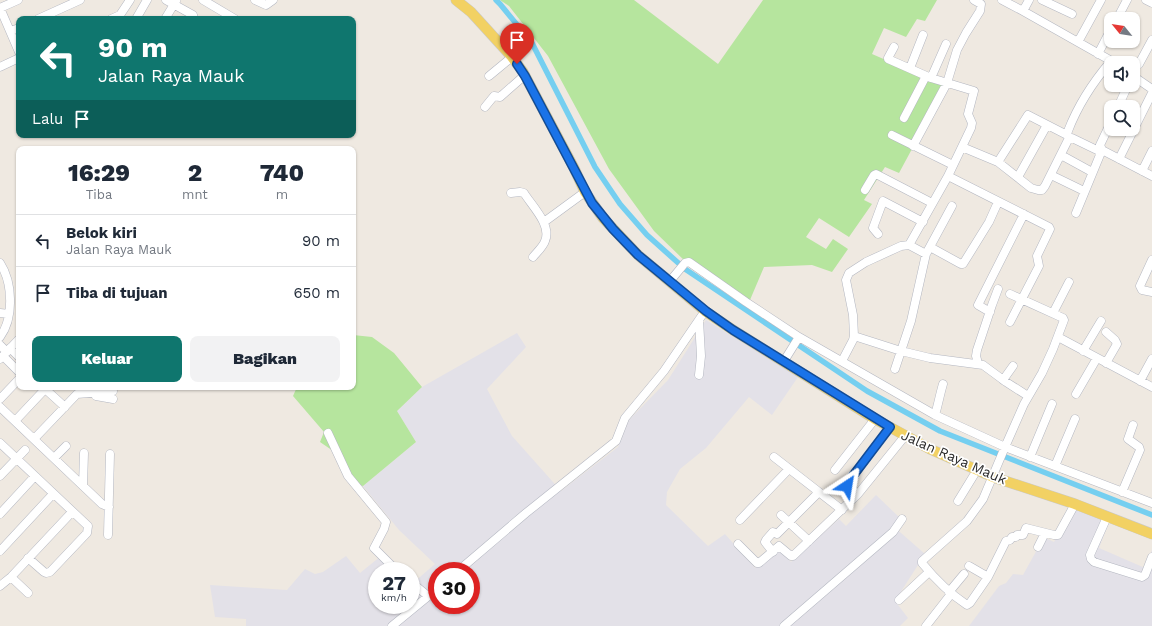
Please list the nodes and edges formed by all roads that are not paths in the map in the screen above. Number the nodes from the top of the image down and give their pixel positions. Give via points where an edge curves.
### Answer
1 (18, 0) edge
2 (80, 0) edge
3 (130, 0) edge
4 (147, 0) edge
5 (166, 0) edge
6 (204, 0) edge
7 (255, 0) edge
8 (273, 0) edge
9 (456, 0) edge
10 (974, 0) edge
11 (1002, 0) edge
12 (1029, 0) edge
13 (1042, 0) edge
14 (1101, 0) edge
15 (1126, 0) edge
16 (1146, 0) edge
17 (175, 2) edge
18 (1152, 4) edge
19 (0, 8) edge
20 (1152, 8) edge
21 (1023, 11) junction
22 (1120, 12) edge
23 (1072, 14) dead end
24 (45, 16) edge
25 (118, 16) edge
26 (138, 16) edge
27 (168, 16) edge
28 (193, 16) edge
29 (224, 16) edge
30 (16, 29) edge
31 (11, 31) junction
32 (923, 35) dead end
33 (1152, 40) edge
34 (1078, 42) junction
35 (1104, 43) edge
36 (16, 44) edge
37 (946, 44) dead end
38 (894, 47) dead end
39 (1098, 54) junction
40 (512, 57) junction
41 (1104, 57) edge
42 (16, 59) edge
43 (1140, 62) edge
44 (0, 67) edge
45 (910, 68) junction
46 (1104, 70) edge
47 (489, 76) dead end
48 (525, 76) junction
49 (929, 77) junction
50 (1140, 81) edge
51 (947, 83) junction
52 (1152, 89) edge
53 (1152, 93) edge
54 (485, 107) dead end
55 (904, 118) dead end
56 (1047, 125) junction
57 (892, 135) dead end
58 (1068, 136) junction
59 (1104, 136) edge
60 (913, 146) junction
61 (962, 147) junction
62 (1102, 151) junction
63 (1152, 151) edge
64 (1061, 155) junction
65 (1120, 159) junction
66 (998, 162) junction
67 (953, 165) junction
68 (1142, 171) junction
69 (1092, 172) junction
70 (1051, 174) junction
71 (948, 176) junction
72 (1152, 176) edge
73 (1018, 177) junction
74 (865, 190) dead end
75 (585, 192) junction
76 (1084, 192) junction
77 (511, 193) dead end
78 (998, 202) junction
79 (932, 203) junction
80 (952, 206) dead end
81 (1076, 213) dead end
82 (1024, 214) junction
83 (544, 222) junction
84 (923, 222) junction
85 (878, 234) dead end
86 (909, 245) junction
87 (928, 250) junction
88 (533, 257) dead end
89 (1152, 260) edge
90 (0, 263) edge
91 (672, 280) junction
92 (1068, 282) dead end
93 (998, 290) dead end
94 (1152, 292) edge
95 (1010, 294) dead end
96 (1022, 300) junction
97 (706, 311) junction
98 (990, 312) junction
99 (4, 314) edge
100 (1053, 314) junction
101 (699, 320) junction
102 (1101, 321) dead end
103 (1010, 322) dead end
104 (1106, 332) dead end
105 (854, 336) junction
106 (1058, 336) junction
107 (0, 337) edge
108 (798, 339) junction
109 (16, 342) edge
110 (0, 345) edge
111 (901, 351) junction
112 (1083, 351) junction
113 (5, 354) edge
114 (16, 356) edge
115 (1097, 358) junction
116 (785, 359) junction
117 (1152, 359) edge
118 (842, 361) junction
119 (978, 363) junction
120 (1106, 363) junction
121 (1014, 366) dead end
122 (16, 368) edge
123 (895, 370) dead end
124 (699, 375) dead end
125 (1003, 380) junction
126 (1140, 381) junction
127 (16, 382) edge
128 (943, 384) dead end
129 (1152, 388) edge
130 (43, 390) edge
131 (47, 390) edge
132 (1076, 394) dead end
133 (113, 395) edge
134 (1028, 396) junction
135 (0, 399) edge
136 (1052, 404) dead end
137 (0, 407) edge
138 (64, 407) junction
139 (935, 415) junction
140 (875, 419) junction
141 (1075, 420) dead end
142 (15, 421) junction
143 (1134, 424) dead end
144 (890, 427) junction
145 (328, 433) dead end
146 (905, 436) junction
147 (34, 439) junction
148 (0, 443) edge
149 (66, 446) dead end
150 (1004, 448) junction
151 (25, 450) dead end
152 (84, 453) dead end
153 (110, 454) dead end
154 (774, 457) dead end
155 (1030, 457) junction
156 (54, 458) junction
157 (16, 459) junction
158 (1054, 466) junction
159 (789, 469) junction
160 (835, 470) dead end
161 (977, 470) junction
162 (994, 474) junction
163 (0, 476) edge
164 (35, 476) junction
165 (84, 486) junction
166 (819, 492) junction
167 (1122, 492) junction
168 (54, 494) junction
169 (858, 494) junction
170 (958, 500) dead end
171 (1075, 504) junction
172 (1152, 504) edge
173 (109, 507) junction
174 (842, 510) junction
175 (72, 512) junction
176 (0, 514) edge
177 (781, 515) dead end
178 (1107, 517) junction
179 (902, 519) dead end
180 (740, 520) dead end
181 (789, 522) junction
182 (1046, 532) junction
183 (1152, 534) edge
184 (108, 535) dead end
185 (809, 541) junction
186 (738, 544) dead end
187 (1038, 547) dead end
188 (0, 551) edge
189 (773, 552) junction
190 (1152, 557) edge
191 (28, 558) junction
192 (389, 562) edge
193 (469, 562) edge
194 (969, 566) dead end
195 (929, 572) junction
196 (964, 574) dead end
197 (10, 577) junction
198 (988, 577) junction
199 (0, 586) edge
200 (420, 589) edge
201 (28, 593) dead end
202 (950, 593) junction
203 (428, 596) joint
204 (899, 600) dead end
205 (392, 626) edge
206 (784, 626) edge
207 (926, 626) edge

1 - 19 street
2 - 24 street
3 - 25 street
4 - 26 street
5 - 17 street
6 - 29 street
7 - 8 street via 266,5
9 - 40 main road, Jalan Raya Mauk via 472,12
10 - 51 street via 981,4 980,11 957,50
11 - 21 street
12 - 21 street
13 - 23 street
14 - 34 street
15 - 22 street
16 - 18 street
17 - 27 street
17 - 28 street
18 - 20 street
19 - 31 street
21 - 34 street
30 - 31 street
31 - 36 street
32 - 45 street
33 - 43 street
34 - 39 street
35 - 39 street
37 - 49 street
38 - 45 street via 888,59
39 - 41 street
40 - 47 street
40 - 48 main road, Jalan Raya Mauk
42 - 44 street
45 - 49 street
46 - 58 street via 1083,101 1070,126
48 - 54 street via 500,97 494,96
48 - 75 main road, Jalan Raya Mauk
49 - 51 street
49 - 55 street
50 - 52 street
51 - 60 street
51 - 61 street via 974,91 968,114 972,125
53 - 65 street
56 - 58 street
56 - 66 street via 1030,115 1026,116
56 - 73 street
57 - 60 street
58 - 62 street
58 - 64 street
59 - 62 street via 1100,145
60 - 67 street
61 - 66 street
61 - 67 street
62 - 65 street
62 - 69 street
63 - 68 street
64 - 69 street
64 - 70 street
65 - 68 street
66 - 73 street
67 - 71 street
68 - 72 street
69 - 76 street
70 - 73 street via 1042,190 1031,188
70 - 76 street
71 - 78 street
71 - 79 street
74 - 79 street via 876,174
75 - 83 street
75 - 91 main road, Jalan Raya Mauk via 613,229 638,255
76 - 81 street
77 - 83 street via 524,194
78 - 82 street
78 - 87 street via 964,264
79 - 84 street
80 - 87 street
82 - 96 street via 1050,229 1037,256 1039,266
82 - 98 street via 978,305
83 - 88 street via 547,232 545,241
84 - 85 street via 884,201 873,228
84 - 86 street
86 - 87 street
86 - 105 street via 866,262 849,273 847,290 853,314
87 - 111 street via 912,321
89 - 94 street via 1140,286 1142,290
90 - 99 street via 8,284
91 - 97 main road, Jalan Raya Mauk
91 - 108 street via 683,264 689,262
92 - 100 street
93 - 98 street
95 - 96 street
96 - 100 street
96 - 103 street
97 - 101 street
97 - 116 main road, Jalan Raya Mauk via 733,330
98 - 119 street via 977,350
99 - 107 street via 7,324
100 - 106 street via 1064,320
101 - 124 street via 702,356
101 - 193 street via 664,371 625,418 616,441
102 - 112 street
104 - 120 street via 1117,344
105 - 111 street
105 - 118 street
106 - 112 street
106 - 134 street via 1042,373
108 - 116 street
108 - 118 street
109 - 113 street
110 - 113 street
111 - 119 street via 930,358
111 - 123 street
112 - 115 street
113 - 114 street
113 - 122 street
115 - 120 street
115 - 132 street
116 - 140 main road, Jalan Raya Mauk
117 - 126 street
118 - 139 street
119 - 125 street
120 - 126 street
121 - 125 street
125 - 134 street
126 - 129 street
127 - 135 street
128 - 139 street
130 - 142 street
131 - 138 street
133 - 138 street via 78,394
134 - 150 street
136 - 155 street
137 - 142 street
138 - 147 street
139 - 150 street
140 - 144 main road, Jalan Raya Mauk
140 - 160 street
141 - 158 street
142 - 147 street
143 - 167 street via 1128,439 1140,450
144 - 146 main road, Jalan Raya Mauk
144 - 169 street via 847,484
145 - 192 street via 348,476 386,522 374,548
146 - 161 main road, Jalan Raya Mauk
146 - 169 street
147 - 156 street
148 - 157 street
149 - 156 street
150 - 155 street
150 - 162 street
151 - 157 street
152 - 165 street
153 - 173 street
154 - 159 street
155 - 158 street
156 - 165 street
157 - 163 street
157 - 164 street
158 - 167 street
159 - 166 street
159 - 180 street
161 - 162 main road, Jalan Raya Mauk
161 - 170 street
162 - 171 main road, Jalan Raya Mauk
162 - 195 street via 983,499 967,521 922,561
164 - 168 street
164 - 176 street
165 - 173 street via 102,504
166 - 174 street
166 - 181 street
167 - 172 street
168 - 175 street
168 - 188 street
169 - 174 street
171 - 178 main road, Jalan Raya Mauk
171 - 182 street via 1059,534 1056,536
173 - 184 street
174 - 185 street
175 - 191 street
175 - 191 street via 88,526 87,533 50,572 44,572
177 - 181 street
178 - 183 main road, Jalan Raya Mauk
178 - 190 street via 1090,555 1094,562 1142,577
179 - 206 street via 893,532
181 - 185 street
181 - 189 street via 777,534 773,532 765,541
182 - 187 street
182 - 198 street via 1026,528 1023,535 1006,541
185 - 189 street via 793,556 780,546
186 - 189 street via 757,563
191 - 197 street
194 - 198 street
195 - 202 street
195 - 204 street
196 - 202 street
197 - 199 street
197 - 201 street
198 - 202 street via 967,605
200 - 203 street
202 - 207 street
203 - 205 street

